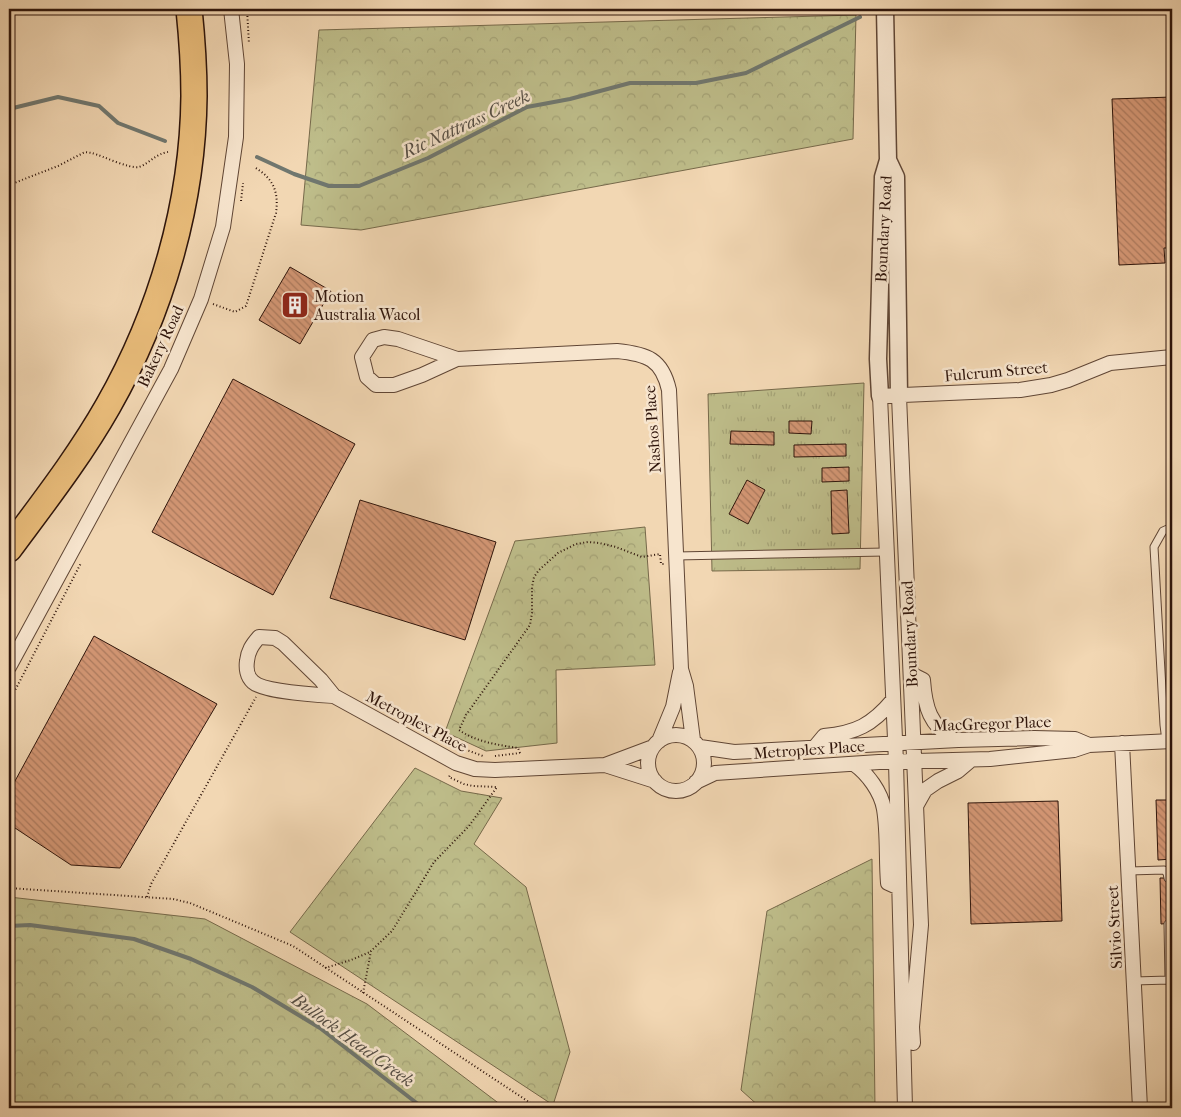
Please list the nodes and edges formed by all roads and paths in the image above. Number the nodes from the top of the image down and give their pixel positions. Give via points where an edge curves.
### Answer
1 (189, 9) edge
2 (232, 9) edge
3 (885, 9) edge
4 (168, 152) dead end
5 (888, 160) junction
6 (254, 167) dead end
7 (9, 185) edge
8 (201, 299) junction
9 (1172, 356) edge
10 (456, 358) junction
11 (880, 396) junction
12 (900, 396) junction
13 (1172, 527) edge
14 (9, 550) edge
15 (886, 552) junction
16 (676, 560) junction
17 (9, 668) edge
18 (681, 668) junction
19 (911, 674) junction
20 (261, 687) junction
21 (334, 696) junction
22 (893, 700) junction
23 (954, 740) junction
24 (1169, 741) edge
25 (696, 743) junction
26 (914, 743) junction
27 (656, 744) junction
28 (895, 744) junction
29 (1122, 744) junction
30 (1088, 745) junction
31 (814, 748) junction
32 (971, 760) junction
33 (896, 762) junction
34 (914, 762) junction
35 (456, 763) junction
36 (854, 764) junction
37 (605, 765) junction
38 (655, 781) junction
39 (696, 782) junction
40 (916, 806) junction
41 (1128, 871) junction
42 (1168, 878) dead end
43 (9, 888) edge
44 (899, 888) junction
45 (148, 897) junction
46 (1168, 924) dead end
47 (371, 952) junction
48 (325, 968) junction
49 (1134, 980) junction
50 (1171, 982) edge
51 (363, 993) junction
52 (538, 1108) edge
53 (905, 1108) edge
54 (914, 1108) edge
55 (1140, 1108) edge

1 - 14 highway via 194,87 192,138 170,261 143,335 108,407
2 - 8 street, Bakery Road via 237,64 236,137 223,227
3 - 5 street, Boundary Road
4 - 7 path via 159,153 138,167 86,152
5 - 11 street, Boundary Road via 883,177 878,359
5 - 12 street, Boundary Road via 896,177
6 - 8 path via 264,172 273,184 278,202 246,306 235,312
8 - 17 street, Bakery Road via 171,369
9 - 12 street, Fulcrum Street via 1110,363 1068,380 1020,390
10 - 10 street, Nashos Place via 394,385 376,385 367,376 362,357 373,340 384,337 398,338
10 - 16 street, Nashos Place via 618,351 636,353 654,362 666,375 669,390
11 - 12 street, Fulcrum Street
11 - 15 street, Boundary Road
12 - 19 street, Boundary Road
13 - 24 lane via 1163,531 1154,547 1163,715
15 - 16 lane
15 - 22 street, Boundary Road
16 - 18 street, Nashos Place
16 - 35 path via 660,564 660,554 642,557 616,547 588,542 564,550 538,570 532,587 530,624 459,730 481,740 518,748 520,753 490,757 464,749
18 - 25 street, Nashos Place
18 - 27 street, Nashos Place via 673,707
19 - 23 street via 922,680 925,702 934,723
19 - 26 street, Boundary Road
20 - 21 street, Metroplex Place
20 - 21 street, Metroplex Place via 253,682 246,670 250,646 259,637 275,638
20 - 45 path via 150,884
21 - 35 street, Metroplex Place
22 - 28 street, Boundary Road
22 - 31 street via 865,726 846,734 824,736
23 - 26 street, MacGregor Place
23 - 30 street, MacGregor Place via 1075,739
24 - 29 street, MacGregor Place
25 - 27 street via 684,735 675,734
25 - 31 street, Metroplex Place via 734,752
25 - 39 street via 704,755 702,775
26 - 28 street, MacGregor Place
26 - 34 street, Boundary Road
27 - 37 street, Metroplex Place
27 - 38 street via 648,764
28 - 31 street, Metroplex Place
28 - 33 street, Boundary Road
29 - 30 street, MacGregor Place
29 - 41 street, Silvio Street
30 - 32 street, MacGregor Place via 1074,750
32 - 34 street, MacGregor Place
32 - 40 street via 958,772 938,780 925,790
33 - 34 street, MacGregor Place
33 - 36 street, Metroplex Place
33 - 44 street, Boundary Road
34 - 40 street, Boundary Road
35 - 37 street, Metroplex Place via 475,769 495,770
35 - 47 path via 448,777 453,780 473,786 497,787 469,826 434,862 392,931
36 - 39 street, Metroplex Place via 715,773
36 - 44 street via 864,772 884,807 888,883
37 - 38 street, Metroplex Place
38 - 39 street via 662,787 679,791
40 - 54 street, Boundary Road via 920,925 912,1027
41 - 42 lane via 1164,870
41 - 49 street, Silvio Street
43 - 45 path
44 - 53 street, Boundary Road
45 - 48 path via 190,903 277,938
46 - 50 lane
47 - 48 path
47 - 51 path
48 - 51 path
49 - 50 lane
49 - 55 street, Silvio Street
51 - 52 path

